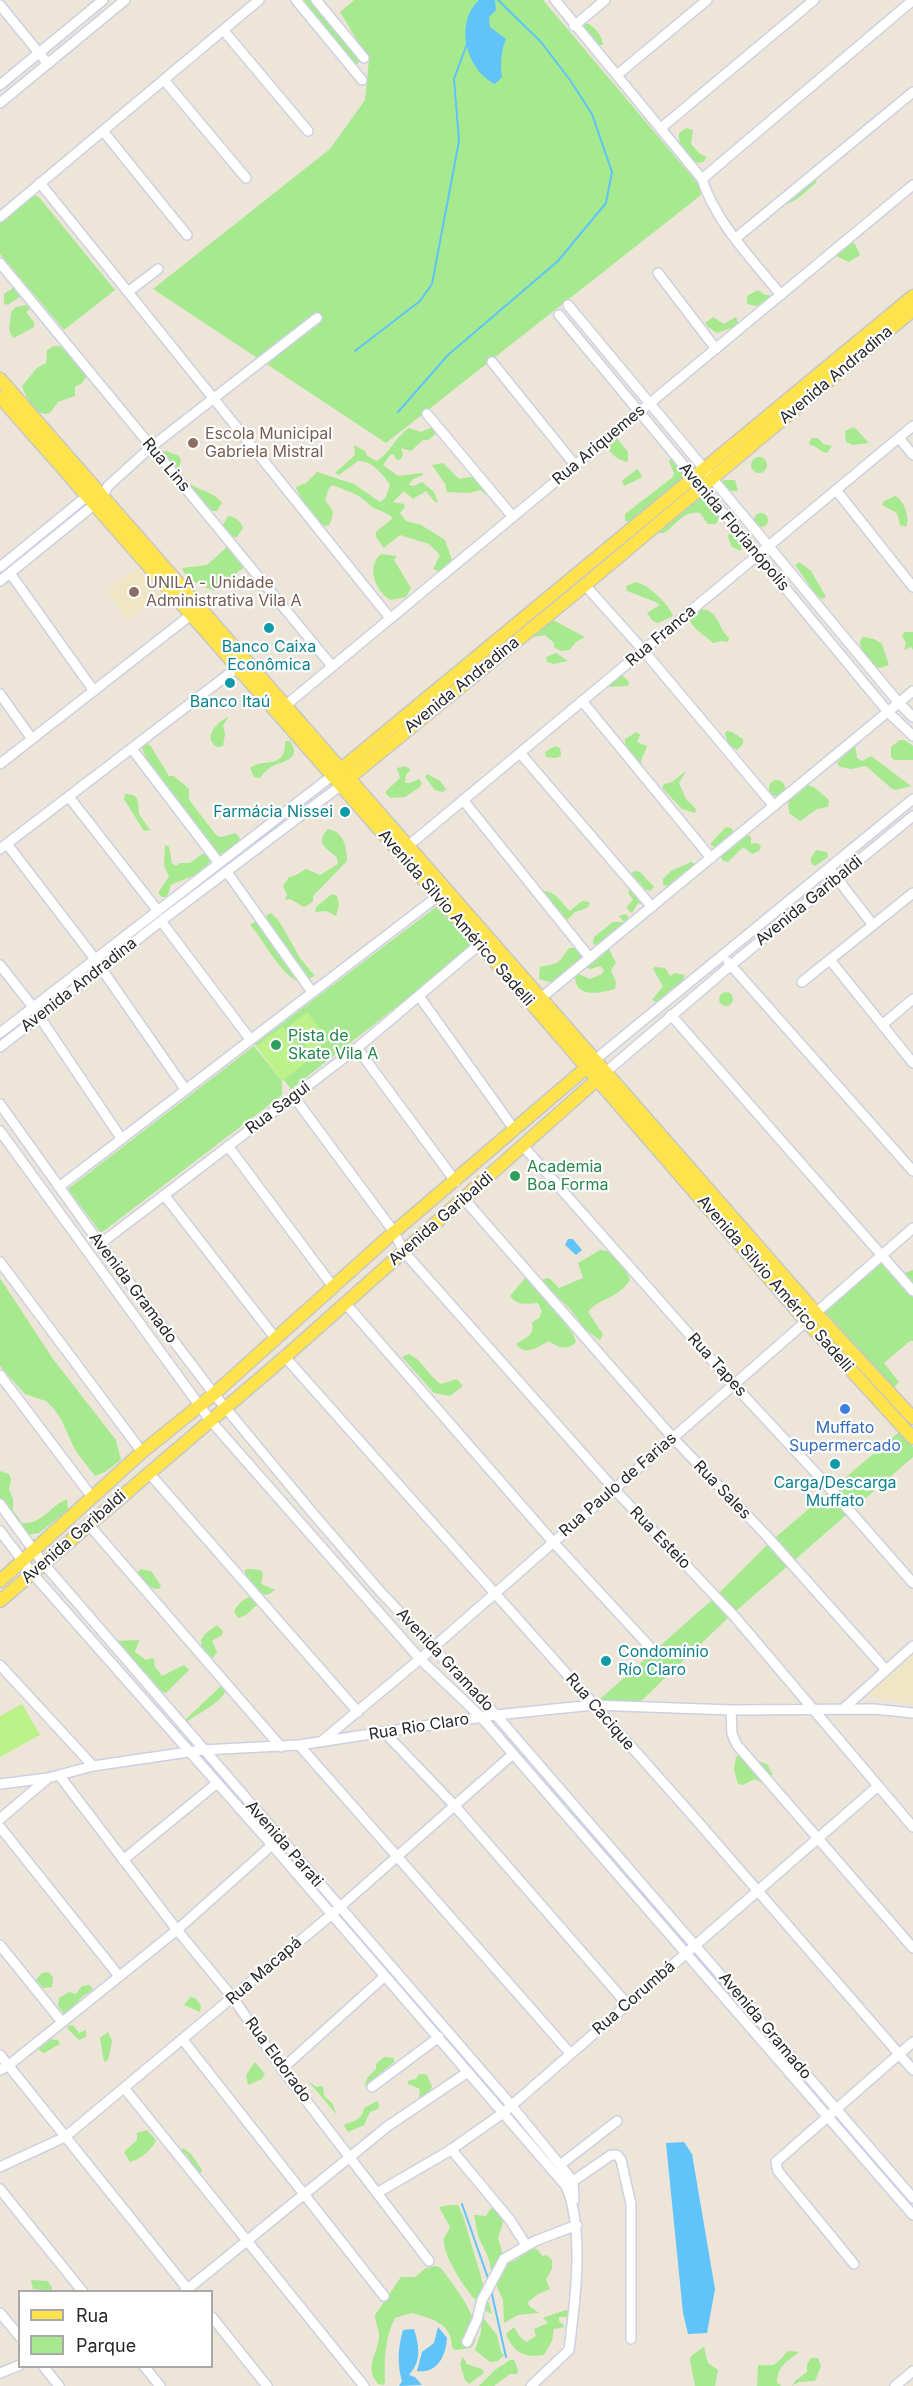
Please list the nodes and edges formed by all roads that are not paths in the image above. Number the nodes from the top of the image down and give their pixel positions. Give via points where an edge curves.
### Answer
1 (103, 0) edge
2 (125, 0) edge
3 (259, 0) edge
4 (296, 0) edge
5 (316, 0) edge
6 (555, 0) edge
7 (605, 0) edge
8 (706, 0) edge
9 (814, 0) edge
10 (913, 0) edge
11 (0, 5) edge
12 (574, 26) junction
13 (224, 31) junction
14 (39, 53) junction
15 (364, 58) dead end
16 (48, 64) junction
17 (617, 75) junction
18 (164, 80) junction
19 (362, 80) dead end
20 (0, 85) edge
21 (913, 92) edge
22 (0, 104) edge
23 (660, 128) junction
24 (103, 131) junction
25 (308, 131) dead end
26 (246, 178) dead end
27 (702, 179) junction
28 (40, 183) junction
29 (913, 185) edge
30 (0, 217) edge
31 (187, 236) dead end
32 (736, 238) junction
33 (0, 263) edge
34 (159, 269) dead end
35 (658, 273) dead end
36 (128, 292) junction
37 (781, 295) junction
38 (913, 296) edge
39 (568, 305) dead end
40 (913, 310) edge
41 (559, 315) dead end
42 (316, 318) dead end
43 (716, 349) junction
44 (492, 362) dead end
45 (0, 379) edge
46 (0, 397) edge
47 (213, 398) junction
48 (649, 404) junction
49 (640, 412) junction
50 (428, 414) dead end
51 (913, 426) edge
52 (899, 438) junction
53 (151, 447) junction
54 (913, 455) edge
55 (575, 465) junction
56 (708, 475) junction
57 (697, 483) junction
58 (836, 490) junction
59 (98, 494) junction
60 (513, 517) junction
61 (768, 546) junction
62 (757, 556) junction
63 (2, 563) edge
64 (10, 573) junction
65 (0, 580) edge
66 (585, 585) junction
67 (913, 587) edge
68 (543, 611) junction
69 (192, 614) junction
70 (390, 618) junction
71 (643, 650) junction
72 (332, 666) junction
73 (238, 667) junction
74 (94, 691) junction
75 (913, 691) edge
76 (0, 694) edge
77 (582, 701) junction
78 (898, 703) junction
79 (286, 705) junction
80 (888, 712) junction
81 (913, 717) edge
82 (913, 736) edge
83 (32, 739) junction
84 (132, 749) junction
85 (520, 753) junction
86 (0, 764) edge
87 (340, 777) junction
88 (69, 797) junction
89 (913, 799) edge
90 (463, 800) junction
91 (774, 806) junction
92 (913, 816) edge
93 (408, 846) junction
94 (3, 847) edge
95 (711, 858) junction
96 (219, 863) junction
97 (829, 868) junction
98 (227, 872) junction
99 (838, 879) junction
100 (913, 893) edge
101 (438, 896) junction
102 (652, 907) junction
103 (160, 916) junction
104 (873, 925) junction
105 (480, 944) junction
106 (738, 944) junction
107 (745, 953) junction
108 (723, 957) junction
109 (590, 958) junction
110 (95, 959) junction
111 (830, 960) junction
112 (0, 965) edge
113 (730, 965) junction
114 (101, 968) junction
115 (802, 982) dead end
116 (312, 992) junction
117 (419, 996) junction
118 (541, 998) junction
119 (913, 999) edge
120 (33, 1007) junction
121 (671, 1015) junction
122 (39, 1016) junction
123 (882, 1025) junction
124 (0, 1033) edge
125 (250, 1039) junction
126 (0, 1047) edge
127 (357, 1047) junction
128 (591, 1063) junction
129 (913, 1063) edge
130 (602, 1076) junction
131 (185, 1089) junction
132 (294, 1097) junction
133 (0, 1104) edge
134 (514, 1129) junction
135 (0, 1131) edge
136 (121, 1138) junction
137 (228, 1146) junction
138 (523, 1146) junction
139 (913, 1171) edge
140 (456, 1182) junction
141 (59, 1187) junction
142 (165, 1196) junction
143 (464, 1199) junction
144 (913, 1228) edge
145 (394, 1232) junction
146 (100, 1244) junction
147 (404, 1252) junction
148 (881, 1256) junction
149 (0, 1262) edge
150 (334, 1288) junction
151 (913, 1291) edge
152 (345, 1303) junction
153 (811, 1318) junction
154 (276, 1339) junction
155 (285, 1357) junction
156 (0, 1375) edge
157 (734, 1385) junction
158 (214, 1394) junction
159 (198, 1406) junction
160 (225, 1407) junction
161 (913, 1418) edge
162 (210, 1420) junction
163 (673, 1438) junction
164 (913, 1438) edge
165 (142, 1452) junction
166 (149, 1473) junction
167 (614, 1489) junction
168 (92, 1497) junction
169 (0, 1504) edge
170 (311, 1511) junction
171 (301, 1522) junction
172 (90, 1525) junction
173 (0, 1531) edge
174 (553, 1542) junction
175 (33, 1549) junction
176 (21, 1560) junction
177 (43, 1563) junction
178 (32, 1573) junction
179 (0, 1581) edge
180 (913, 1583) edge
181 (378, 1589) junction
182 (495, 1594) junction
183 (368, 1599) junction
184 (0, 1601) edge
185 (649, 1646) dead end
186 (913, 1646) edge
187 (432, 1648) junction
188 (420, 1659) junction
189 (0, 1665) edge
190 (886, 1670) junction
191 (593, 1705) junction
192 (843, 1709) junction
193 (731, 1710) junction
194 (813, 1710) junction
195 (358, 1712) junction
196 (913, 1713) edge
197 (496, 1715) junction
198 (481, 1717) junction
199 (386, 1734) junction
200 (322, 1741) junction
201 (299, 1745) junction
202 (281, 1747) junction
203 (202, 1750) junction
204 (191, 1753) junction
205 (513, 1754) junction
206 (93, 1766) junction
207 (59, 1775) junction
208 (48, 1778) junction
209 (0, 1784) edge
210 (216, 1784) junction
211 (878, 1786) junction
212 (454, 1805) junction
213 (0, 1819) edge
214 (0, 1827) edge
215 (913, 1827) edge
216 (817, 1839) junction
217 (272, 1845) junction
218 (398, 1855) junction
219 (123, 1860) junction
220 (758, 1892) junction
221 (339, 1907) junction
222 (331, 1915) junction
223 (177, 1930) junction
224 (0, 1945) edge
225 (696, 1945) junction
226 (913, 1948) edge
227 (687, 1953) junction
228 (119, 1976) junction
229 (385, 1976) junction
230 (233, 1998) junction
231 (627, 2004) junction
232 (62, 2022) junction
233 (439, 2037) junction
234 (183, 2040) junction
235 (913, 2042) edge
236 (570, 2053) junction
237 (899, 2054) junction
238 (0, 2055) edge
239 (4, 2068) edge
240 (282, 2069) junction
241 (913, 2070) edge
242 (468, 2072) junction
243 (372, 2087) dead end
244 (124, 2089) junction
245 (512, 2106) junction
246 (836, 2109) junction
247 (503, 2113) junction
248 (829, 2117) junction
249 (617, 2121) dead end
250 (65, 2137) junction
251 (451, 2149) junction
252 (350, 2157) junction
253 (560, 2165) junction
254 (0, 2167) edge
255 (570, 2184) junction
256 (0, 2188) edge
257 (377, 2193) junction
258 (304, 2194) junction
259 (913, 2198) edge
260 (913, 2215) edge
261 (577, 2225) junction
262 (249, 2241) junction
263 (526, 2246) junction
264 (429, 2261) dead end
265 (854, 2264) dead end
266 (81, 2290) edge
267 (187, 2290) edge
268 (189, 2290) edge
269 (384, 2296) dead end
270 (0, 2313) edge
271 (213, 2318) edge
272 (18, 2335) edge
273 (631, 2339) dead end
274 (467, 2342) dead end
275 (18, 2366) edge
276 (44, 2368) edge
277 (145, 2368) edge
278 (913, 2371) edge
279 (0, 2373) edge
280 (59, 2386) edge
281 (160, 2386) edge
282 (267, 2386) edge
283 (364, 2386) edge
284 (531, 2386) edge
285 (896, 2386) edge

1 - 14 street
2 - 16 street
3 - 13 street
4 - 19 street
5 - 15 street
6 - 12 street
7 - 12 street
8 - 17 street
9 - 23 street
10 - 27 street
11 - 14 street
12 - 17 street
13 - 18 street
13 - 25 street
14 - 16 street
14 - 20 street
16 - 22 street
17 - 23 street
18 - 24 street
18 - 26 street
21 - 32 street
23 - 27 street
24 - 28 street
24 - 31 street
27 - 32 street via 716,212
28 - 30 street
28 - 36 street
29 - 37 street, Rua Ariquemes
32 - 37 street
33 - 53 street, Rua Lins
34 - 36 street
35 - 43 street
36 - 47 street
37 - 43 street, Rua Ariquemes
38 - 56 main road, Avenida Andradina
39 - 48 street, Avenida Florianópolis
40 - 56 main road, Avenida Andradina
41 - 49 street, Avenida Florianópolis
42 - 47 street
43 - 48 street, Rua Ariquemes
44 - 55 street
45 - 59 main road
46 - 59 main road, Avenida Silvio Américo Sadelli
47 - 53 street
47 - 70 street
48 - 49 street, Rua Ariquemes
48 - 56 street, Avenida Florianópolis
49 - 55 street, Rua Ariquemes
49 - 57 street, Avenida Florianópolis
50 - 60 street
51 - 52 street, Rua Franca
52 - 54 street
52 - 58 street, Rua Franca
53 - 59 street
53 - 72 street, Rua Lins
55 - 60 street, Rua Ariquemes
56 - 57 main road, Avenida Andradina
56 - 61 street, Avenida Florianópolis
57 - 62 street, Avenida Florianópolis
57 - 66 main road, Avenida Andradina
57 - 68 main road, Avenida Andradina
58 - 61 street, Rua Franca
58 - 67 street
59 - 63 street
59 - 64 street
59 - 69 main road, Avenida Silvio Américo Sadelli
59 - 79 main road
60 - 70 street, Rua Ariquemes
61 - 62 street, Rua Franca
61 - 78 street, Avenida Florianópolis
62 - 71 street, Rua Franca
62 - 80 street, Avenida Florianópolis
64 - 65 street
64 - 74 street
66 - 68 main road, Avenida Andradina
66 - 71 street
68 - 87 main road, Avenida Andradina
69 - 73 main road, Avenida Silvio Américo Sadelli
69 - 74 street
70 - 72 street, Rua Ariquemes
71 - 77 street, Rua Franca
71 - 91 street
72 - 79 street, Rua Ariquemes
73 - 84 street
73 - 87 main road, Avenida Silvio Américo Sadelli
74 - 83 street
75 - 78 street
76 - 83 street
77 - 85 street, Rua Franca
77 - 95 street
78 - 80 street
78 - 81 street, Avenida Florianópolis
79 - 87 main road
80 - 82 street, Avenida Florianópolis
80 - 91 street
83 - 86 street
84 - 88 street
84 - 96 street
85 - 90 street, Rua Franca
85 - 102 street
87 - 93 main road, Avenida Silvio Américo Sadelli
87 - 96 street, Avenida Andradina
87 - 98 street, Avenida Andradina
87 - 101 main road, Avenida Silvio Américo Sadelli
88 - 94 street
88 - 103 street
89 - 97 street, Avenida Garibaldi
90 - 93 street, Rua Franca
90 - 109 street
91 - 95 street
92 - 99 street, Avenida Garibaldi
93 - 118 main road, Avenida Silvio Américo Sadelli
94 - 110 street
95 - 102 street
96 - 103 street, Avenida Andradina
97 - 99 street
97 - 106 street, Avenida Garibaldi
98 - 103 street, Avenida Andradina
98 - 116 street
99 - 104 street
99 - 107 street, Avenida Garibaldi
100 - 104 street
101 - 105 main road, Avenida Silvio Américo Sadelli
101 - 116 street
102 - 109 street
103 - 110 street, Avenida Andradina
103 - 114 street, Avenida Andradina
103 - 125 street
104 - 111 street
105 - 117 street, Rua Sagui
105 - 128 main road, Avenida Silvio Américo Sadelli
106 - 107 street
106 - 108 street, Avenida Garibaldi
107 - 113 street, Avenida Garibaldi
108 - 113 street
108 - 128 street, Avenida Garibaldi
109 - 118 street
110 - 120 street, Avenida Andradina
111 - 115 street
111 - 123 street
112 - 120 street
113 - 121 street, Avenida Garibaldi
113 - 139 street
114 - 122 street, Avenida Andradina
114 - 131 street
116 - 125 street
117 - 127 street, Rua Sagui
117 - 134 street
118 - 128 main road, Avenida Silvio Américo Sadelli
119 - 123 street
120 - 124 street, Avenida Andradina
121 - 130 street, Avenida Garibaldi
121 - 148 street
122 - 126 street, Avenida Andradina
122 - 136 street
123 - 129 street
125 - 131 street
127 - 132 street, Rua Sagui
127 - 140 street
128 - 130 main road, Avenida Silvio Américo Sadelli
128 - 134 main road, Avenida Garibaldi
130 - 138 main road, Avenida Garibaldi
130 - 153 main road, Avenida Silvio Américo Sadelli
131 - 136 street
132 - 137 street, Rua Sagui
132 - 145 street, Rua Esteio
133 - 141 street, Avenida Gramado
134 - 140 main road, Avenida Garibaldi
135 - 159 street, Avenida Gramado
136 - 141 street
137 - 142 street, Rua Sagui
137 - 150 street
138 - 143 main road, Avenida Garibaldi
138 - 157 street, Rua Tapes
140 - 145 main road, Avenida Garibaldi
141 - 146 street, Avenida Gramado
142 - 146 street, Rua Sagui
142 - 154 street
143 - 147 main road, Avenida Garibaldi
143 - 163 street, Rua Sales
144 - 148 street, Rua Paulo de Farias
145 - 147 street, Rua Esteio
145 - 150 main road, Avenida Garibaldi
146 - 158 street, Avenida Gramado
147 - 152 main road, Avenida Garibaldi
147 - 167 street, Rua Esteio
148 - 151 street
148 - 153 street, Rua Paulo de Farias
149 - 165 street
150 - 154 main road, Avenida Garibaldi
152 - 155 main road, Avenida Garibaldi
152 - 174 street
153 - 157 street, Rua Paulo de Farias
153 - 161 main road, Avenida Silvio Américo Sadelli
153 - 164 main road, Avenida Silvio Américo Sadelli
154 - 158 main road, Avenida Garibaldi
155 - 160 main road, Avenida Garibaldi
155 - 182 street, Rua Cacique
156 - 168 street
157 - 163 street, Rua Paulo de Farias
157 - 180 street, Rua Tapes
158 - 159 main road, Avenida Garibaldi
158 - 160 street, Avenida Gramado
159 - 162 street, Avenida Gramado
159 - 165 main road, Avenida Garibaldi
160 - 162 main road, Avenida Garibaldi
160 - 170 street, Avenida Gramado
162 - 166 main road, Avenida Garibaldi
162 - 171 street, Avenida Gramado
163 - 167 street, Rua Paulo de Farias
163 - 190 street, Rua Sales
165 - 168 main road, Avenida Garibaldi
166 - 172 main road, Avenida Garibaldi
166 - 195 street
167 - 174 street, Rua Paulo de Farias
167 - 194 street, Rua Esteio via 735,1617
168 - 175 main road, Avenida Garibaldi
169 - 175 street, Avenida Parati
170 - 171 street
170 - 181 street, Avenida Gramado
171 - 183 street, Avenida Gramado
172 - 177 main road, Avenida Garibaldi
172 - 202 street
173 - 176 street, Avenida Parati
174 - 182 street, Rua Paulo de Farias
174 - 185 street
175 - 176 main road, Avenida Garibaldi
175 - 177 street, Avenida Parati
176 - 178 street, Avenida Parati
176 - 179 main road, Avenida Garibaldi
177 - 178 main road, Avenida Garibaldi
177 - 203 street, Avenida Parati
178 - 184 main road, Avenida Garibaldi
178 - 204 street, Avenida Parati
181 - 183 street
181 - 187 street, Avenida Gramado
182 - 187 street, Rua Paulo de Farias
182 - 191 street, Rua Cacique
183 - 188 street, Avenida Gramado
186 - 190 street
187 - 188 street, Rua Paulo de Farias
187 - 197 street, Avenida Gramado
188 - 195 street, Rua Paulo de Farias
188 - 198 street, Avenida Gramado
189 - 206 street
190 - 192 street
191 - 193 street, Rua Rio Claro
191 - 197 street, Rua Rio Claro
191 - 220 street, Rua Cacique
192 - 194 street, Rua Rio Claro
192 - 196 street, Rua Rio Claro
193 - 194 street, Rua Rio Claro
193 - 216 street via 732,1734 737,1745
194 - 211 street, Rua Esteio
195 - 200 street, Rua Paulo de Farias
197 - 198 street, Rua Rio Claro
197 - 225 street, Avenida Gramado
198 - 199 street, Rua Rio Claro
198 - 205 street, Avenida Gramado
199 - 200 street, Rua Rio Claro
199 - 212 street
200 - 201 street, Rua Rio Claro
201 - 202 street, Rua Rio Claro
201 - 218 street
202 - 203 street, Rua Rio Claro
203 - 204 street, Rua Rio Claro
203 - 221 street, Avenida Parati
204 - 206 street, Rua Rio Claro
204 - 210 street, Avenida Parati
205 - 212 street, Rua Macapá
205 - 227 street, Avenida Gramado
206 - 207 street, Rua Rio Claro
207 - 208 street, Rua Rio Claro
207 - 219 street, Rua Eldorado
208 - 209 street, Rua Rio Claro
208 - 213 street
210 - 217 street, Avenida Parati
210 - 219 street
211 - 215 street, Rua Esteio
211 - 216 street, Rua Corumbá
212 - 218 street, Rua Macapá
212 - 231 street
214 - 228 street
216 - 220 street, Rua Corumbá
216 - 226 street
217 - 222 street, Avenida Parati
217 - 223 street
218 - 221 street, Rua Macapá
218 - 236 street
219 - 223 street, Rua Eldorado
220 - 225 street, Rua Corumbá
220 - 237 street, Rua Cacique
221 - 222 street, Rua Macapá
221 - 245 street, Avenida Parati
222 - 229 street, Avenida Parati
222 - 230 street, Rua Macapá
223 - 228 street
223 - 230 street, Rua Eldorado
224 - 232 street
225 - 227 street, Rua Corumbá
225 - 246 street, Avenida Gramado
227 - 231 street, Rua Corumbá
227 - 248 street, Avenida Gramado
228 - 232 street
229 - 233 street, Avenida Parati
229 - 240 street
230 - 234 street, Rua Macapá
230 - 240 street, Rua Eldorado
231 - 236 street, Rua Corumbá
232 - 239 street
233 - 242 street, Avenida Parati
233 - 243 street
234 - 244 street, Rua Macapá
234 - 258 street
235 - 237 street
236 - 245 street, Rua Corumbá
237 - 241 street, Rua Cacique
237 - 246 street
238 - 239 street
239 - 250 street
240 - 252 street, Rua Eldorado
242 - 247 street, Avenida Parati
242 - 252 street
244 - 250 street, Rua Macapá
244 - 262 street
245 - 247 street, Rua Corumbá
245 - 253 street, Avenida Parati
246 - 248 street
246 - 259 street, Avenida Gramado
247 - 251 street, Rua Corumbá
247 - 255 street, Avenida Parati
248 - 260 street, Avenida Gramado
248 - 265 street via 776,2166
249 - 253 street
250 - 254 street, Rua Macapá
250 - 267 street
251 - 257 street, Rua Corumbá
251 - 263 street via 510,2220
252 - 257 street, Rua Eldorado
252 - 258 street
253 - 255 street, Avenida Parati
255 - 261 street
255 - 273 street via 611,2155 621,2160 631,2204
256 - 266 street
257 - 264 street, Rua Eldorado
258 - 262 street
258 - 269 street
261 - 263 street
261 - 284 street via 569,2350
262 - 268 street
262 - 283 street
263 - 274 street via 508,2255 499,2267
270 - 272 street
271 - 282 street
275 - 279 street
276 - 280 street
277 - 281 street
278 - 285 street

